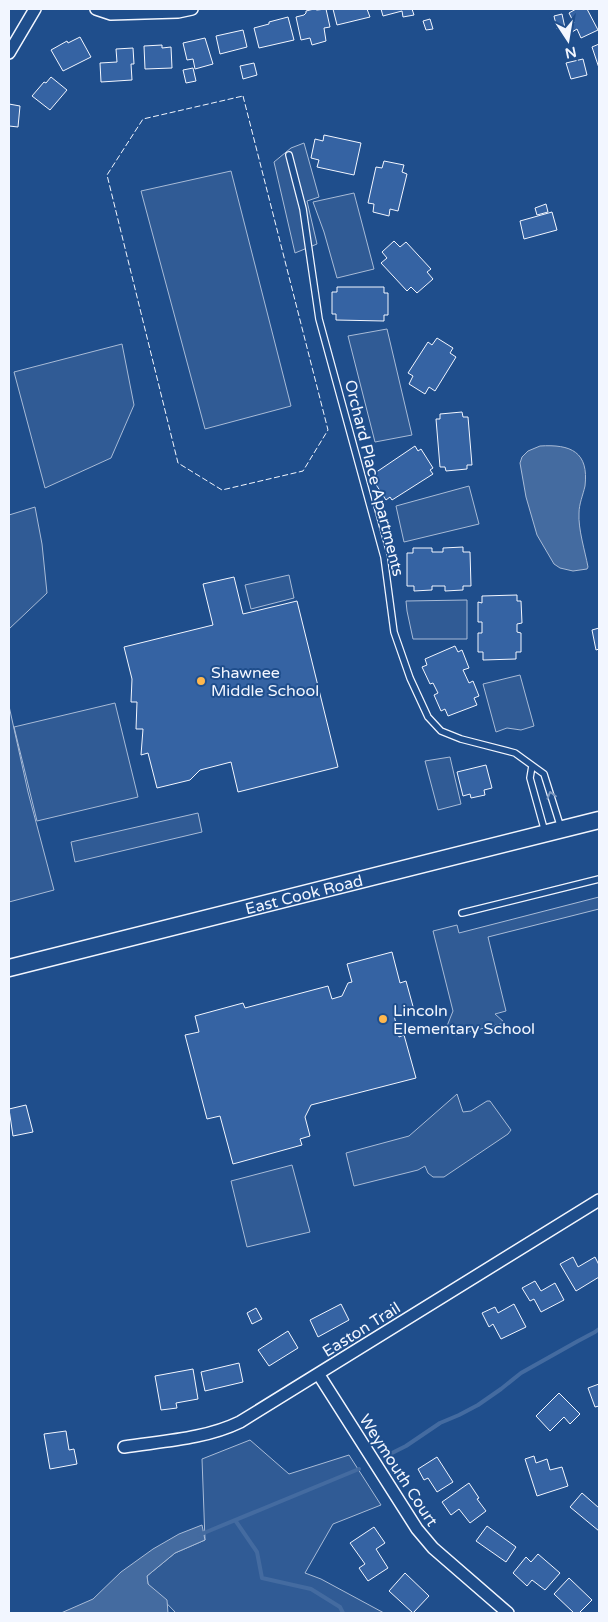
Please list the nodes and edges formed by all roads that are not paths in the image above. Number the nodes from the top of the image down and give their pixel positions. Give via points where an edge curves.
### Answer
1 (35, 9) edge
2 (96, 9) edge
3 (192, 9) edge
4 (9, 53) edge
5 (289, 155) dead end
6 (532, 766) junction
7 (599, 820) edge
8 (561, 830) junction
9 (545, 834) junction
10 (599, 879) edge
11 (462, 913) dead end
12 (9, 968) edge
13 (599, 1200) edge
14 (319, 1375) junction
15 (124, 1447) dead end
16 (508, 1613) edge

1 - 4 street
2 - 3 street via 111,14
5 - 6 lane, Orchard Place Apartments via 303,209 319,319 384,557 394,632 410,678 428,717 441,732 515,752
8 -> 6 lane, Orchard Place Apartments via 544,774
6 - 9 lane via 530,778
7 - 8 main road, East Cook Road
8 - 9 main road, East Cook Road
9 - 12 main road, East Cook Road
10 - 11 lane
13 - 14 street, Easton Trail
14 - 15 street, Easton Trail via 224,1430
14 - 16 street, Weymouth Court via 417,1529 433,1548

